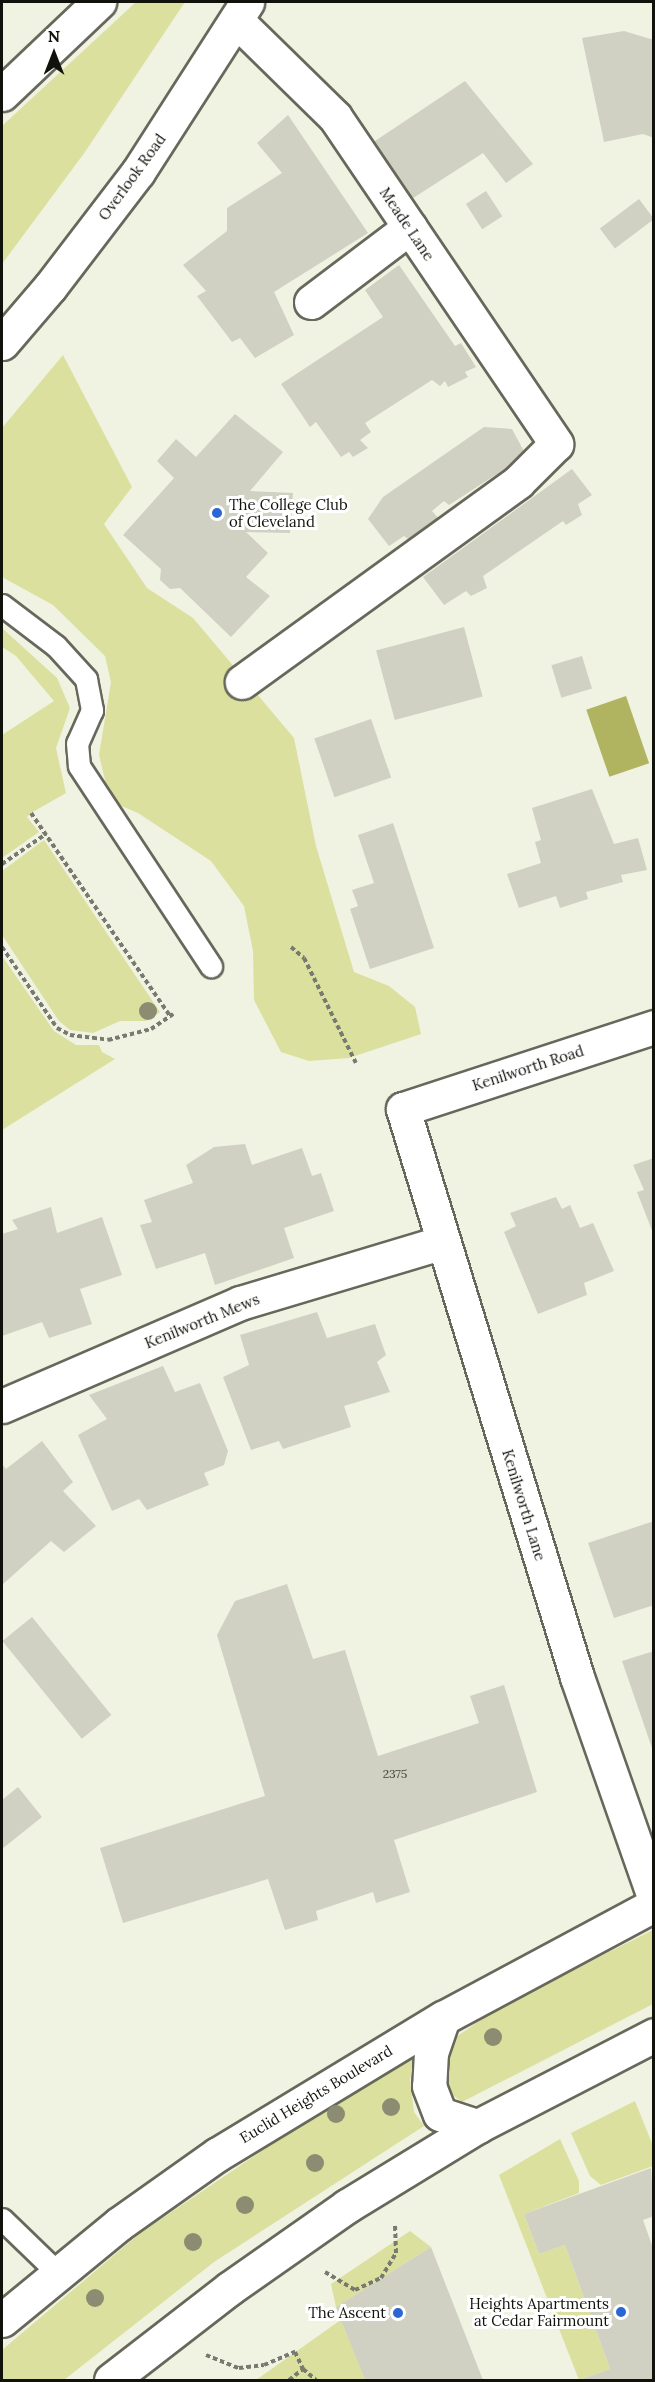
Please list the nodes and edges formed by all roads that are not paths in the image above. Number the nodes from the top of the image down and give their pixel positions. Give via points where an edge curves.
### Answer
1 (99, 2) edge
2 (242, 11) edge
3 (2, 94) edge
4 (410, 227) junction
5 (311, 302) dead end
6 (2, 343) edge
7 (2, 605) edge
8 (242, 682) dead end
9 (211, 966) dead end
10 (654, 1027) edge
11 (403, 1109) joint
12 (443, 1242) junction
13 (2, 1406) edge
14 (654, 1897) edge
15 (654, 1905) edge
16 (443, 2018) junction
17 (654, 2036) edge
18 (477, 2126) junction
19 (2, 2218) edge
20 (58, 2272) junction
21 (2, 2320) edge
22 (111, 2380) edge

1 - 3 street
2 - 4 street, Meade Lane via 335,117
2 - 6 street, Overlook Road via 138,172
4 - 5 street
4 - 8 street, Meade Lane via 556,444 518,482
7 - 9 lane via 56,646 86,679 92,710 77,743 79,766
10 - 11 street, Kenilworth Road
11 - 12 street, Kenilworth Lane
12 - 13 street, Kenilworth Mews via 240,1303
12 - 14 street, Kenilworth Lane via 577,1677
15 - 16 street, Euclid Heights Boulevard
16 - 18 street via 431,2052 429,2086 440,2114
16 - 20 street, Euclid Heights Boulevard via 218,2154
17 - 18 street
18 - 22 street via 328,2220 230,2288
19 - 20 lane
20 - 21 street, Euclid Heights Boulevard

